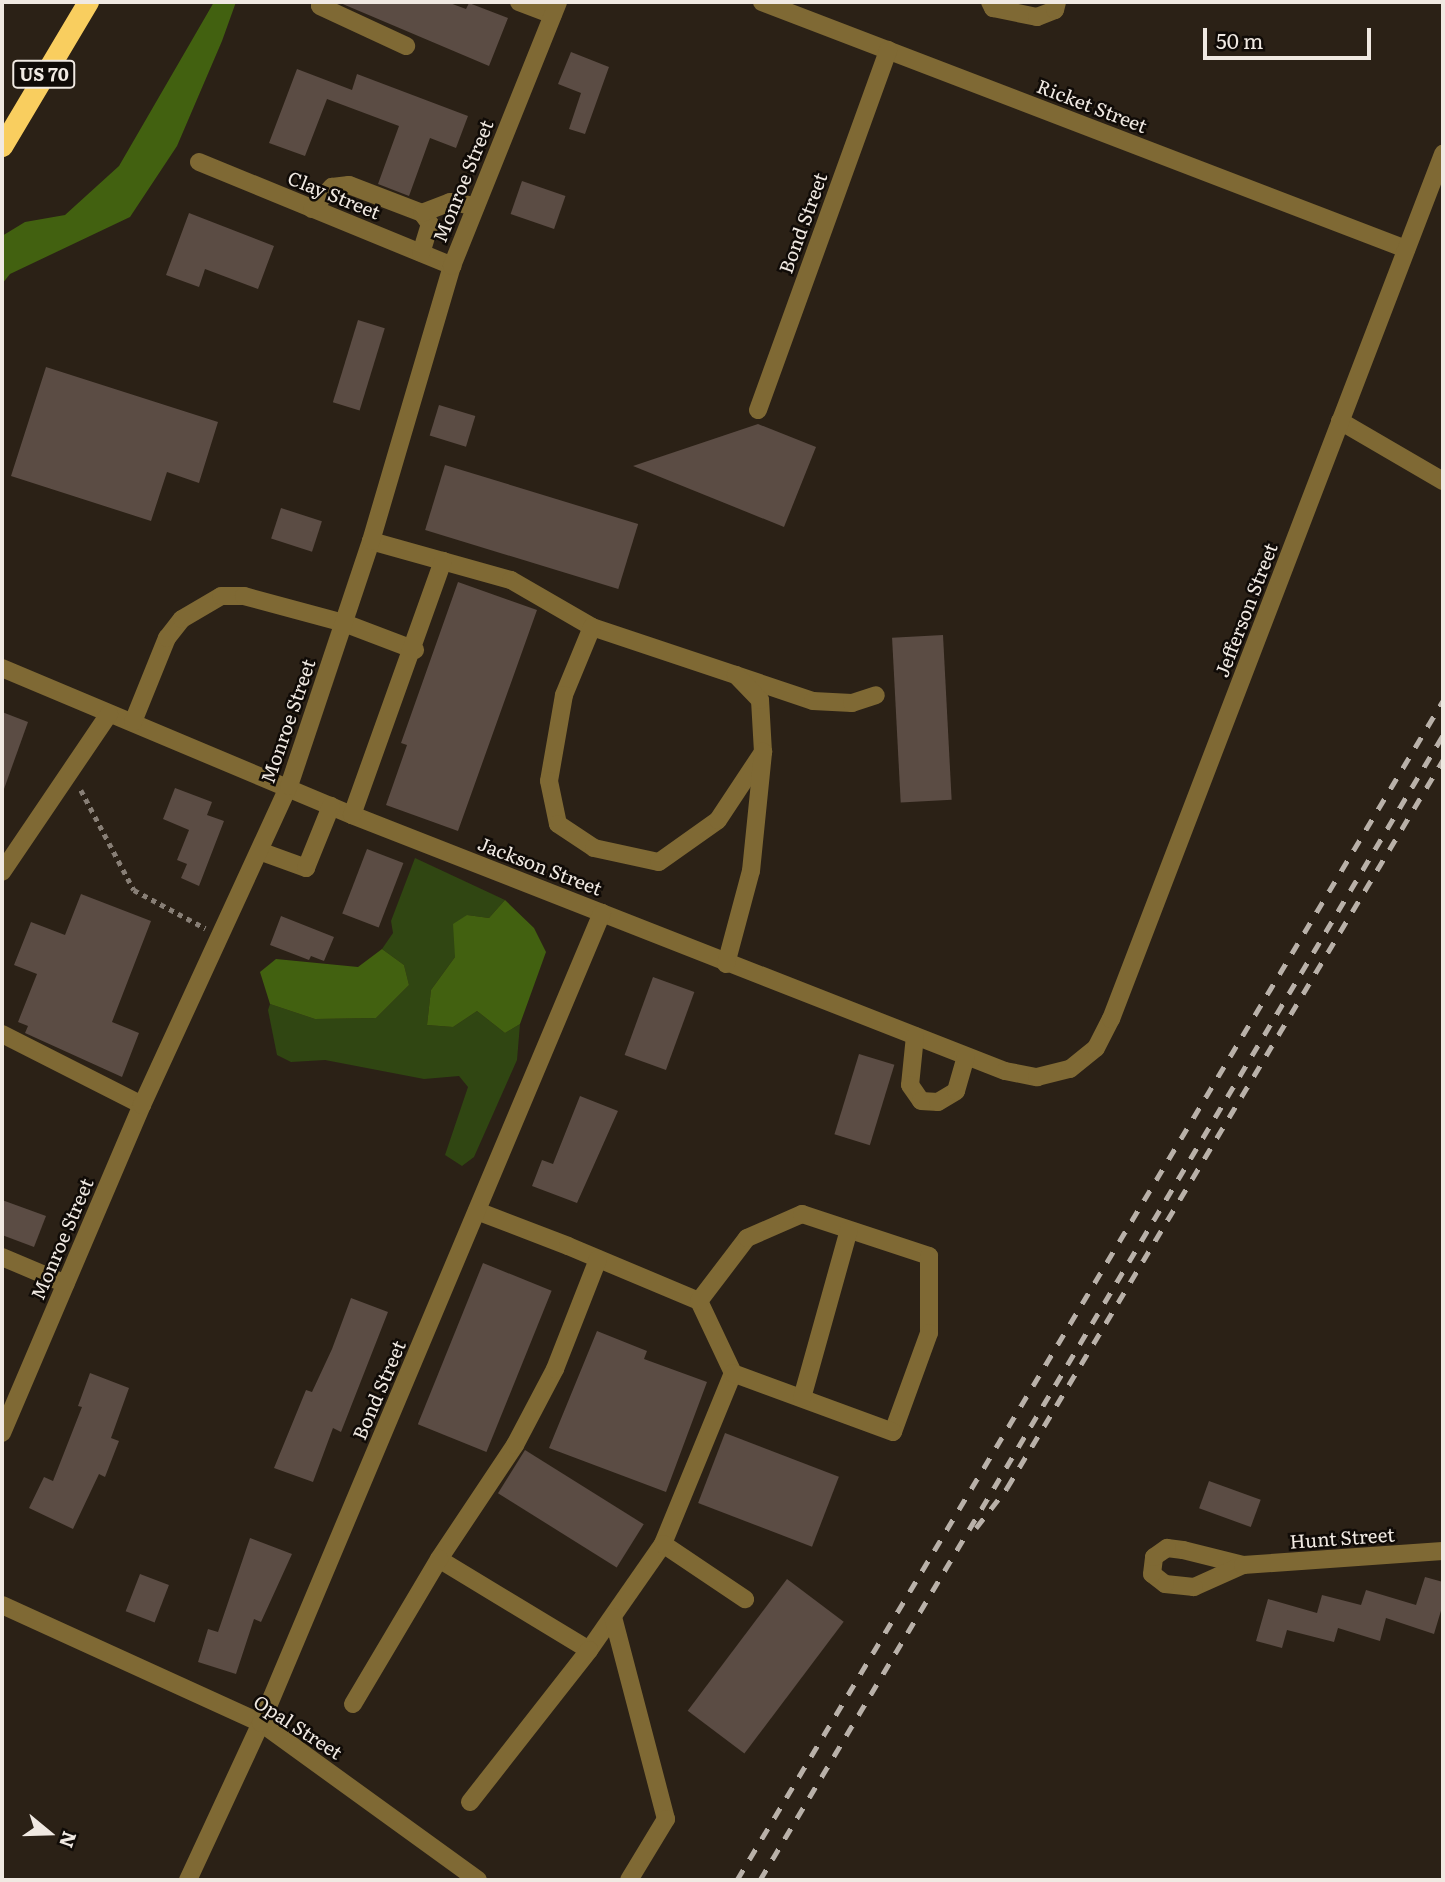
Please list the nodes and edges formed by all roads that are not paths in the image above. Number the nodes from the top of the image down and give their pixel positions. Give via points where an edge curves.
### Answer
1 (88, 2) edge
2 (322, 2) edge
3 (519, 2) edge
4 (762, 2) edge
5 (990, 2) edge
6 (1057, 2) edge
7 (555, 8) edge
8 (406, 46) dead end
9 (888, 50) junction
10 (2, 146) edge
11 (1443, 153) edge
12 (199, 162) dead end
13 (476, 206) junction
14 (312, 209) junction
15 (422, 213) junction
16 (1406, 249) junction
17 (421, 253) junction
18 (452, 266) junction
19 (758, 410) dead end
20 (1340, 421) junction
21 (1443, 481) edge
22 (371, 541) junction
23 (443, 561) junction
24 (344, 623) junction
25 (592, 626) junction
26 (415, 650) junction
27 (2, 668) edge
28 (736, 675) junction
29 (876, 695) dead end
30 (109, 714) junction
31 (133, 722) junction
32 (763, 752) junction
33 (289, 786) junction
34 (331, 806) junction
35 (352, 815) junction
36 (262, 852) junction
37 (2, 872) edge
38 (602, 913) junction
39 (726, 964) junction
40 (2, 1034) edge
41 (915, 1036) junction
42 (966, 1056) junction
43 (1070, 1069) joint
44 (142, 1105) junction
45 (477, 1211) junction
46 (849, 1230) junction
47 (2, 1256) edge
48 (598, 1259) junction
49 (66, 1284) junction
50 (699, 1301) junction
51 (733, 1373) junction
52 (802, 1398) junction
53 (2, 1433) edge
54 (663, 1544) junction
55 (1443, 1552) edge
56 (439, 1559) junction
57 (1243, 1565) dead end
58 (745, 1599) dead end
59 (2, 1605) edge
60 (612, 1616) junction
61 (589, 1650) junction
62 (353, 1704) dead end
63 (261, 1723) junction
64 (470, 1802) dead end
65 (188, 1880) edge
66 (478, 1880) edge
67 (629, 1880) edge

1 - 10 highway, US 70
2 - 8 street via 320,6
3 - 7 street
4 - 9 street, Ricket Street
5 - 6 street via 993,8 1037,17 1055,10
7 - 13 street, Monroe Street
9 - 16 street, Ricket Street
9 - 19 street, Bond Street
11 - 16 street, Jefferson Street
12 - 14 street, Clay Street
13 - 15 street via 450,202
13 - 18 street, Monroe Street
14 - 15 street via 332,187 349,185
14 - 17 street, Clay Street
15 - 17 street via 429,223
16 - 20 street, Jefferson Street
17 - 18 street, Clay Street
18 - 22 street, Monroe Street
20 - 21 street
20 - 43 street, Jefferson Street via 1111,1019 1096,1048
22 - 23 street
22 - 24 street, Monroe Street
23 - 25 street via 511,580
23 - 26 street
24 - 26 street
24 - 31 street via 244,596 221,596 182,619 167,638
24 - 33 street, Monroe Street
25 - 28 street
25 - 32 street via 564,695 549,781 558,824 594,848 659,862 718,820
26 - 35 street
27 - 30 street, Jackson Street
28 - 29 street via 813,701 852,703
28 - 32 street via 760,700
30 - 31 street, Jackson Street
30 - 37 street
31 - 33 street, Jackson Street
32 - 39 street via 751,870
33 - 34 street, Jackson Street
33 - 36 street, Monroe Street
34 - 35 street, Jackson Street
34 - 36 street via 306,868
35 - 38 street, Jackson Street
36 - 44 street, Monroe Street
38 - 39 street, Jackson Street
38 - 45 street, Bond Street
39 - 41 street, Jackson Street
40 - 44 street
41 - 42 street, Jackson Street
41 - 42 street via 910,1085 921,1101 938,1102 956,1091
42 - 43 street, Jackson Street via 1037,1077
44 - 49 street, Monroe Street
45 - 48 street
45 - 63 street, Bond Street
46 - 50 street via 802,1214 747,1238
46 - 52 street
46 - 52 street via 929,1256 929,1333 893,1432
47 - 49 street
48 - 50 street
48 - 56 street via 555,1369 532,1413
49 - 53 street, Monroe Street
50 - 51 street
51 - 52 street
51 - 54 street
54 - 58 street
54 - 60 street
55 - 57 street, Hunt Street
56 - 61 street
56 - 62 street
59 - 63 street, Opal Street
60 - 61 street
60 - 67 street via 666,1819
61 - 64 street
63 - 65 street, Bond Street
63 - 66 street, Opal Street

